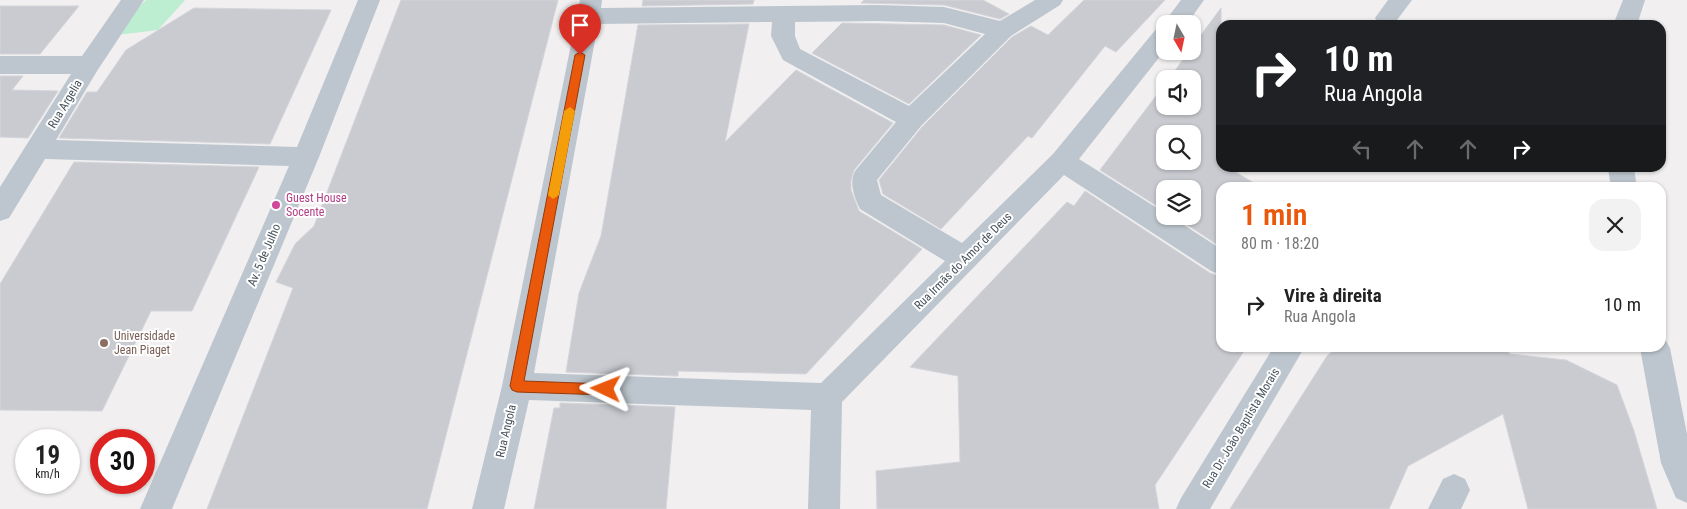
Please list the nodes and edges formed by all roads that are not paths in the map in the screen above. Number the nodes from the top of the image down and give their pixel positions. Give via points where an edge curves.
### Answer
1 (132, 0) edge
2 (369, 0) edge
3 (1052, 0) edge
4 (1193, 0) edge
5 (1401, 0) edge
6 (1634, 0) edge
7 (589, 8) edge
8 (784, 15) junction
9 (1181, 15) edge
10 (1386, 18) dead end
11 (1627, 20) edge
12 (1003, 30) junction
13 (1156, 45) edge
14 (0, 65) edge
15 (89, 66) junction
16 (912, 119) junction
17 (38, 149) junction
18 (306, 157) junction
19 (1062, 161) junction
20 (0, 210) edge
21 (965, 259) junction
22 (1216, 260) edge
23 (1287, 352) edge
24 (1656, 352) edge
25 (517, 386) junction
26 (827, 397) junction
27 (1687, 487) edge
28 (156, 509) edge
29 (488, 509) edge
30 (824, 509) edge
31 (1192, 509) edge

1 - 15 street, Rua Argelia
2 - 18 street, Av. 5 de Julho
3 - 12 street
4 - 9 street
5 - 10 street
6 - 11 street
7 - 8 street
7 - 25 street, Rua Angola
8 - 12 street via 944,15
8 - 16 street via 783,36 790,54
12 - 16 street
13 - 19 street, Rua Irmãs do Amor de Deus
14 - 15 street
15 - 17 street, Rua Argelia
16 - 21 street via 864,178 869,201
17 - 18 street
17 - 20 street, Rua Argelia
18 - 28 street, Av. 5 de Julho
19 - 21 street, Rua Irmãs do Amor de Deus
19 - 22 street
21 - 26 street, Rua Irmãs do Amor de Deus
23 - 31 street, Rua Dr. João Baptista Morais
24 - 27 street via 1677,462
25 - 26 street
25 - 29 street, Rua Angola
26 - 30 street

